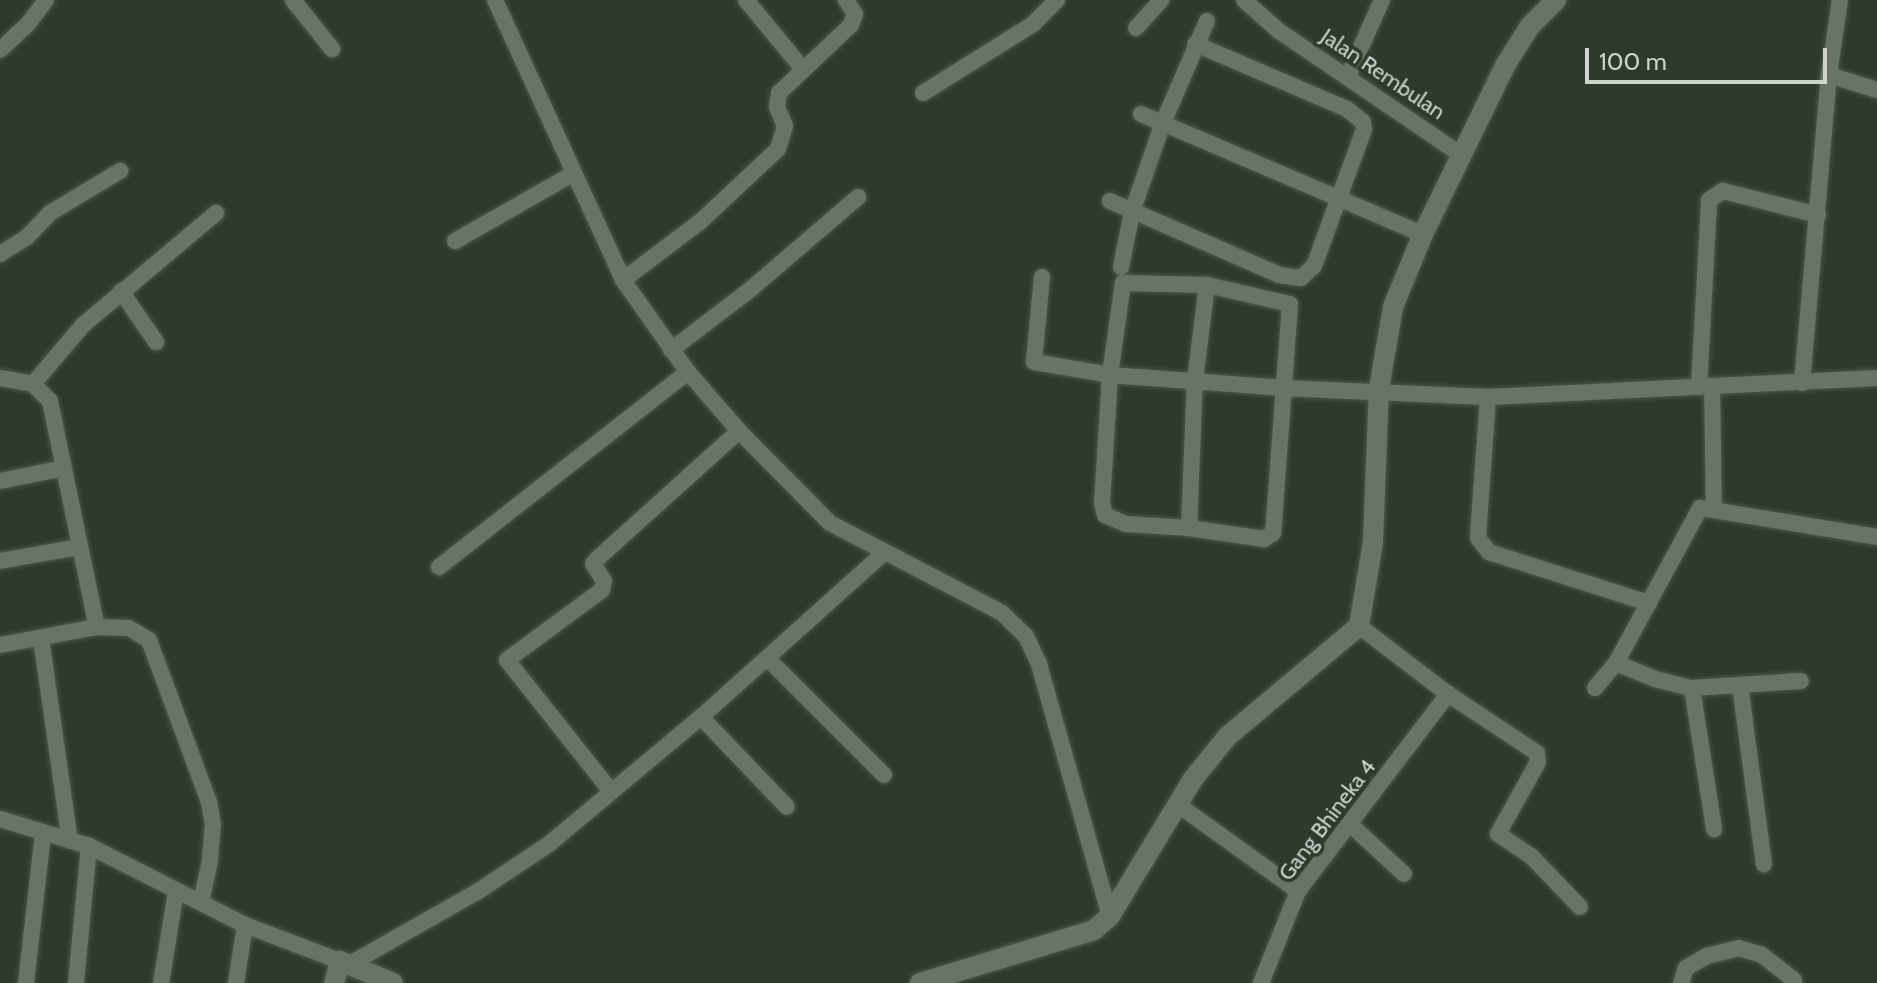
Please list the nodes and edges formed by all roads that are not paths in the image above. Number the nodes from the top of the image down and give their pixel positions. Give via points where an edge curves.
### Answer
1 (46, 0) edge
2 (293, 0) edge
3 (495, 0) edge
4 (746, 0) edge
5 (846, 0) edge
6 (1057, 0) edge
7 (1161, 0) edge
8 (1244, 0) edge
9 (1382, 0) edge
10 (1556, 0) edge
11 (1840, 0) edge
12 (1207, 21) dead end
13 (1136, 28) dead end
14 (1195, 44) junction
15 (332, 49) dead end
16 (0, 50) edge
17 (802, 68) junction
18 (1829, 75) junction
19 (1348, 76) junction
20 (1877, 90) edge
21 (923, 93) dead end
22 (1141, 114) dead end
23 (1163, 123) junction
24 (1460, 154) junction
25 (120, 171) dead end
26 (574, 173) junction
27 (858, 197) dead end
28 (1337, 197) junction
29 (1110, 201) dead end
30 (1132, 212) junction
31 (216, 213) dead end
32 (1818, 215) junction
33 (1423, 234) junction
34 (455, 241) dead end
35 (0, 254) edge
36 (1121, 267) dead end
37 (1042, 277) dead end
38 (623, 280) junction
39 (1207, 285) junction
40 (121, 291) junction
41 (156, 342) dead end
42 (671, 350) junction
43 (688, 372) junction
44 (1110, 375) junction
45 (0, 378) edge
46 (1877, 378) edge
47 (1195, 380) junction
48 (1802, 383) junction
49 (33, 384) junction
50 (1705, 387) junction
51 (1281, 388) junction
52 (1379, 389) junction
53 (1488, 397) junction
54 (739, 431) junction
55 (64, 468) junction
56 (0, 481) edge
57 (1714, 508) junction
58 (1189, 528) junction
59 (1877, 537) edge
60 (78, 547) junction
61 (884, 553) junction
62 (0, 561) edge
63 (439, 567) dead end
64 (1649, 603) junction
65 (1359, 626) junction
66 (97, 627) junction
67 (41, 638) junction
68 (0, 645) edge
69 (768, 659) junction
70 (1616, 663) junction
71 (1801, 681) dead end
72 (1740, 685) junction
73 (1595, 688) dead end
74 (1692, 688) junction
75 (1448, 694) junction
76 (701, 717) junction
77 (884, 775) dead end
78 (610, 790) junction
79 (1177, 804) junction
80 (787, 807) dead end
81 (0, 819) edge
82 (1351, 825) junction
83 (1714, 829) dead end
84 (43, 834) junction
85 (70, 841) junction
86 (89, 846) junction
87 (1764, 864) dead end
88 (1404, 874) dead end
89 (176, 891) junction
90 (1298, 891) junction
91 (201, 902) junction
92 (1580, 907) dead end
93 (1110, 916) junction
94 (245, 925) junction
95 (345, 962) junction
96 (978, 974) edge
97 (1794, 980) dead end
98 (26, 983) edge
99 (76, 983) edge
100 (161, 983) edge
101 (236, 983) edge
102 (334, 983) edge
103 (393, 983) edge
104 (920, 983) edge
105 (1261, 983) edge
106 (1681, 983) edge

1 - 16 street
2 - 15 street
3 - 26 street
4 - 17 street
5 - 17 street via 854,21
6 - 21 street via 1033,24
7 - 13 street
8 - 19 street, Jalan Rembulan via 1279,31
9 - 19 street
10 - 24 street via 1530,26 1506,64
11 - 18 street
12 - 14 street
14 - 23 street
14 - 28 street via 1358,115 1364,129
17 - 38 street via 777,99 785,126 778,149 701,221
18 - 20 street
18 - 32 street
19 - 24 street, Jalan Rembulan
22 - 23 street
23 - 28 street
23 - 30 street
24 - 33 street
25 - 35 street via 50,213 26,238
26 - 34 street
26 - 38 street
27 - 42 street
28 - 30 street via 1314,266 1309,274 1291,278
28 - 33 street
29 - 30 street
30 - 36 street
31 - 40 street
32 - 48 street
32 - 50 street via 1723,191 1709,200
33 - 52 street via 1393,307
37 - 44 street via 1034,362
38 - 42 street
39 - 44 street via 1123,283
39 - 47 street
39 - 51 street via 1290,304
40 - 41 street
40 - 49 street via 83,325
42 - 43 street
43 - 54 street
43 - 63 street
44 - 47 street
44 - 58 street via 1105,515 1126,524
45 - 49 street
46 - 48 street
47 - 51 street
47 - 58 street
48 - 50 street
49 - 55 street via 50,401
50 - 53 street
50 - 57 street
51 - 52 street
51 - 58 street via 1273,533 1256,540
52 - 53 street
52 - 65 street via 1375,527
53 - 64 street via 1478,538 1489,552
54 - 61 street via 830,523
54 - 78 street via 598,558 593,564 604,581 602,590 507,660
55 - 56 street
55 - 60 street
57 - 59 street
57 - 64 street via 1700,508
60 - 62 street
60 - 66 street
61 - 69 street
61 - 93 street via 1002,613 1026,636 1039,664
64 - 70 street
65 - 75 street
65 - 79 street via 1228,736
66 - 67 street
66 - 91 street via 129,628 149,640 158,657 213,824
67 - 68 street
67 - 85 street
69 - 76 street
69 - 77 street
70 - 73 street
70 - 74 street
71 - 72 street
72 - 74 street
72 - 87 street
74 - 83 street
75 - 82 street, Gang Bhineka 4
75 - 92 street via 1537,753 1538,762 1498,834 1532,857
76 - 78 street
76 - 80 street
78 - 95 street via 549,844 489,884
79 - 90 street
79 - 93 street
81 - 84 street
82 - 88 street
82 - 90 street, Gang Bhineka 4
84 - 85 street
84 - 98 street
85 - 86 street
86 - 89 street
86 - 99 street
89 - 91 street
89 - 100 street
90 - 105 street, Gang Bhineka 4
91 - 94 street
93 - 96 street via 1094,930
94 - 95 street
94 - 101 street
95 - 102 street
95 - 103 street
96 - 104 street
97 - 106 street via 1762,955 1738,948 1686,968

